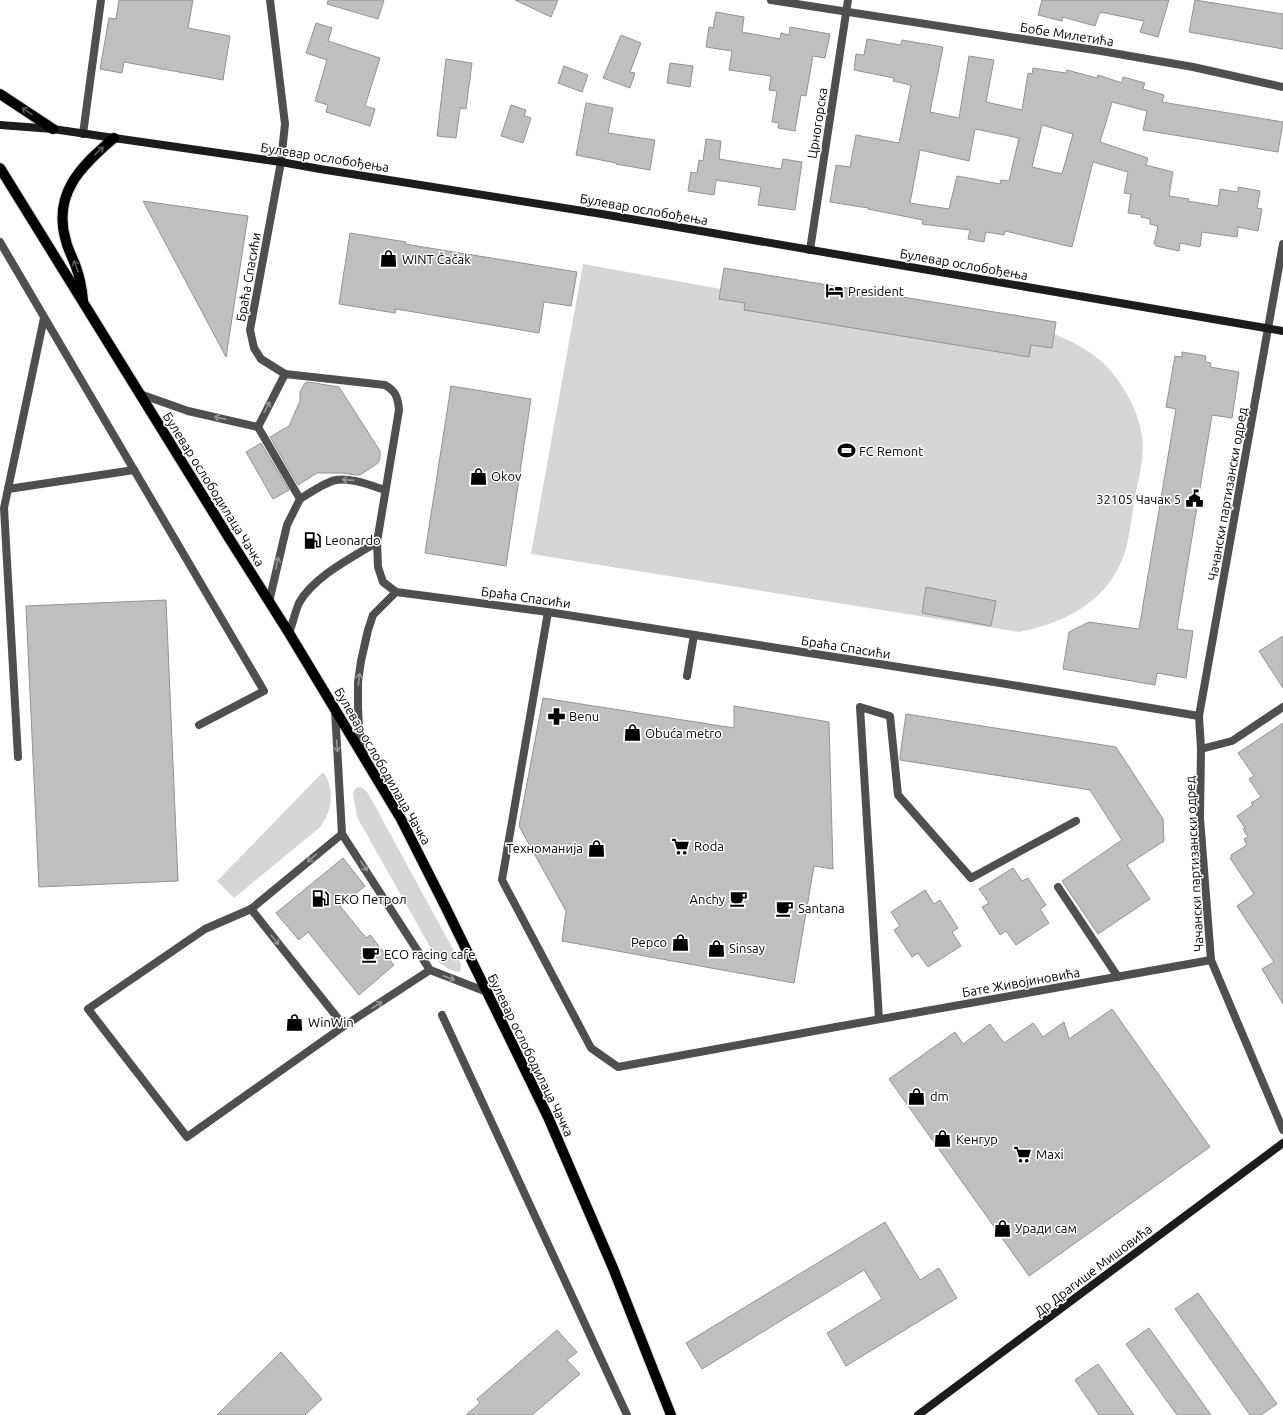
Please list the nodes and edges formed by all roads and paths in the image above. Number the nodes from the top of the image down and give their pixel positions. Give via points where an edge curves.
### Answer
1 (101, 0) edge
2 (270, 0) edge
3 (771, 0) edge
4 (848, 0) edge
5 (847, 12) junction
6 (1283, 87) edge
7 (0, 94) edge
8 (0, 124) edge
9 (53, 129) junction
10 (83, 134) junction
11 (114, 138) junction
12 (281, 162) junction
13 (0, 168) edge
14 (0, 179) edge
15 (10, 185) junction
16 (0, 242) edge
17 (1283, 244) edge
18 (810, 250) junction
19 (83, 304) junction
20 (44, 318) junction
21 (1268, 329) junction
22 (1283, 331) edge
23 (285, 374) junction
24 (140, 394) junction
25 (258, 427) junction
26 (134, 470) junction
27 (8, 488) junction
28 (385, 490) junction
29 (300, 499) junction
30 (377, 542) junction
31 (396, 592) junction
32 (269, 602) junction
33 (548, 612) junction
34 (290, 633) junction
35 (694, 635) junction
36 (687, 676) dead end
37 (334, 707) junction
38 (1283, 707) edge
39 (1199, 716) junction
40 (199, 725) dead end
41 (1201, 749) junction
42 (18, 756) dead end
43 (365, 760) junction
44 (1076, 821) dead end
45 (342, 834) junction
46 (1058, 888) dead end
47 (251, 909) junction
48 (1211, 960) junction
49 (430, 970) junction
50 (1118, 977) junction
51 (487, 992) junction
52 (442, 1015) dead end
53 (879, 1019) junction
54 (344, 1026) junction
55 (1283, 1130) edge
56 (1283, 1143) edge
57 (627, 1415) edge
58 (671, 1415) edge
59 (918, 1415) edge

1 - 10 street
2 - 12 street, Браћа Спасићи via 285,124
3 - 5 street, Бобе Милетића
4 - 5 street, Црногорска
5 - 6 street, Бобе Милетића via 1102,51
5 - 18 street, Црногорска
9 -> 7 main road
8 - 9 main road, Булевар ослобођења
9 - 10 main road, Булевар ослобођења
10 - 11 main road, Булевар ослобођења
11 - 12 main road, Булевар ослобођења
19 -> 11 main road via 81,282 62,227 62,212 66,195 78,172
12 - 18 main road, Булевар ослобођења
12 - 23 street, Браћа Спасићи via 250,330 254,348 261,360
13 - 15 main road, Булевар ослободилаца Чачка
14 - 15 main road
15 - 19 main road, Булевар ослободилаца Чачка
16 - 20 street
17 - 21 street, Чачански партизански одред
18 - 21 main road, Булевар ослобођења
19 - 24 main road, Булевар ослободилаца Чачка
20 - 26 street
20 - 27 street
21 - 22 main road, Булевар ослобођења
21 - 39 street, Чачански партизански одред
25 -> 23 street
23 - 28 street, Браћа Спасићи via 385,385 393,390 398,399 399,410
25 -> 24 street via 188,411
24 - 32 main road, Булевар ослободилаца Чачка
25 - 29 street
26 - 27 street
26 - 40 street via 264,692
27 - 42 street via 4,508
28 -> 29 street via 357,481 337,480
28 - 30 street, Браћа Спасићи
32 -> 29 street via 287,525
30 - 31 street, Браћа Спасићи via 378,567 383,582
30 - 34 street via 316,582 299,603
31 - 33 street, Браћа Спасићи
43 -> 31 street via 358,708 361,660 373,615
32 - 34 main road, Булевар ослободилаца Чачка
33 - 35 street, Браћа Спасићи
33 - 53 street, Бате Живојиновића via 502,880 591,1048 618,1066
34 - 37 main road, Булевар ослободилаца Чачка
35 - 36 street
35 - 39 street, Браћа Спасићи
37 - 43 main road, Булевар ослободилаца Чачка
37 -> 45 street
38 - 41 street via 1232,741
39 - 41 street, Чачански партизански одред
41 - 48 street, Чачански партизански одред via 1200,818
43 - 51 main road, Булевар ослободилаца Чачка via 416,847
44 - 53 street via 972,878 898,795 890,716 860,707
45 -> 47 street
45 -> 49 street
46 - 50 street
47 -> 54 street
47 - 54 street via 205,929 88,1009 186,1137
48 - 50 street, Бате Живојиновића
48 - 55 street, Чачански партизански одред
49 -> 51 street
54 -> 49 street
50 - 53 street, Бате Живојиновића
51 - 58 main road, Булевар ослободилаца Чачка via 548,1116 613,1268
52 - 57 street
56 - 59 main road, Др Драгише Мишовића

